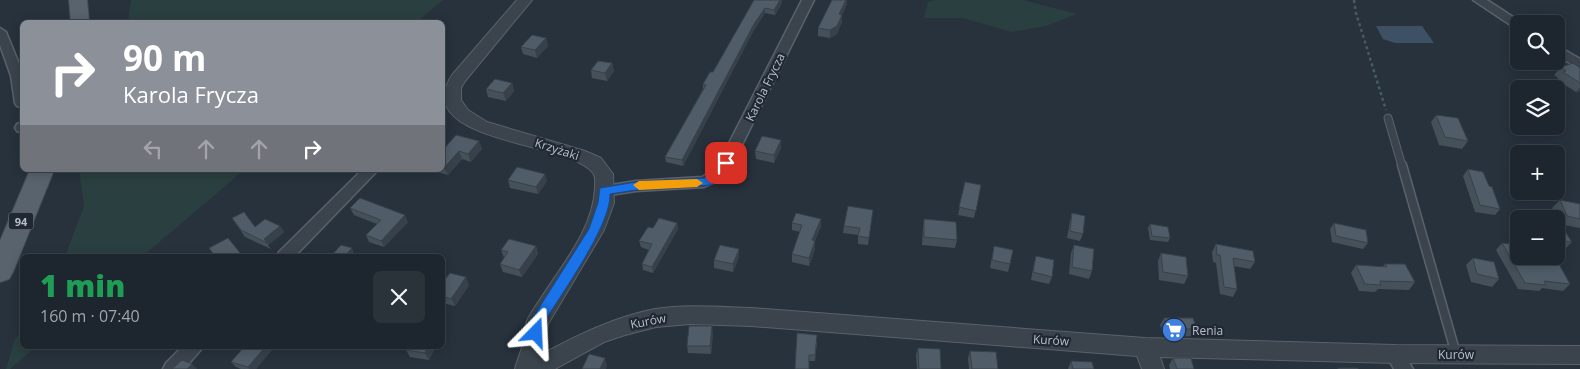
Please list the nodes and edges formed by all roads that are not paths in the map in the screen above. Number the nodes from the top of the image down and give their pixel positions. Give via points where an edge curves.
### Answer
1 (78, 0) edge
2 (526, 0) edge
3 (808, 0) edge
4 (1479, 0) edge
5 (1510, 19) edge
6 (80, 20) edge
7 (0, 32) edge
8 (1565, 55) edge
9 (1580, 65) edge
10 (20, 83) edge
11 (447, 102) edge
12 (1388, 118) road end
13 (41, 172) edge
14 (369, 172) edge
15 (604, 191) junction
16 (287, 254) edge
17 (0, 272) edge
18 (534, 343) junction
19 (1145, 347) junction
20 (192, 349) edge
21 (1456, 354) junction
22 (1580, 355) edge
23 (557, 356) junction
24 (1400, 362) edge
25 (172, 369) edge
26 (526, 369) edge
27 (534, 369) edge
28 (1152, 369) edge

1 - 6 main road
2 - 11 street, Krzyżaki via 458,79
3 - 15 street, Karola Frycza via 716,177 707,182
4 - 5 street
7 - 10 street
8 - 9 street
11 - 15 street, Krzyżaki via 481,126 579,154 595,163 604,174
12 - 21 lane
13 - 17 main road, 94
14 - 16 street
15 - 18 street, Krzyżaki via 604,203 594,230 537,323
18 - 23 street
18 - 26 street, Krzyżaki
19 - 23 street, Kurów via 690,315 656,318 623,326
19 - 24 street, Kurów
19 - 28 street
20 - 25 street
21 - 22 street, Kurów
21 - 24 street, Kurów
23 - 27 street, Kurów

